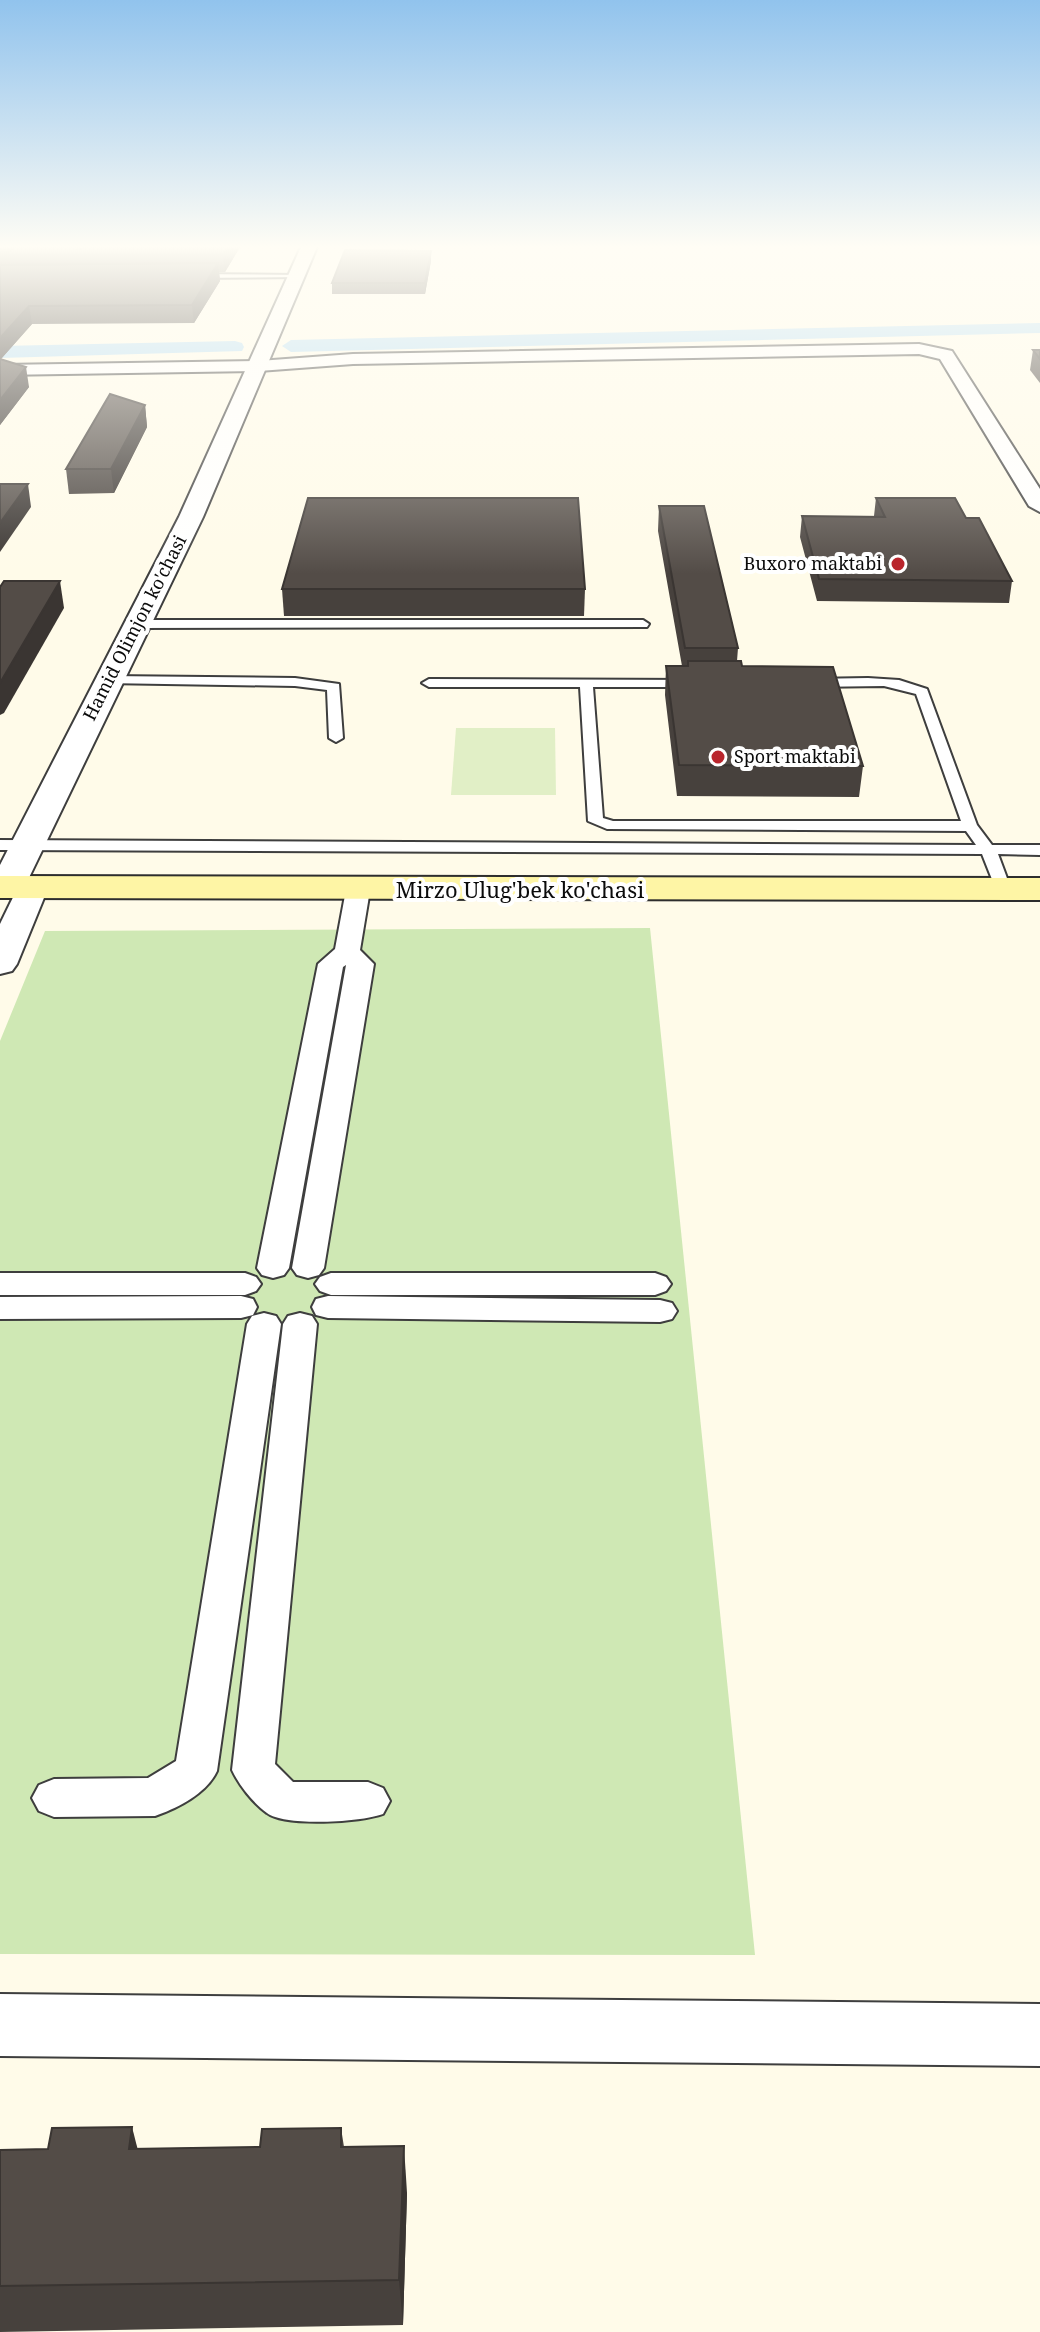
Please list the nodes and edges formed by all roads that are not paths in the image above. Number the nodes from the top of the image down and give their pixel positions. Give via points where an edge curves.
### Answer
1 (263, 355) edge
2 (249, 356) edge
3 (292, 356) edge
4 (480, 356) edge
5 (947, 356) edge
6 (0, 370) edge
7 (1040, 506) edge
8 (137, 624) junction
9 (643, 624) dead end
10 (109, 680) junction
11 (429, 683) dead end
12 (586, 683) junction
13 (712, 683) edge
14 (791, 683) edge
15 (336, 738) dead end
16 (970, 826) junction
17 (13, 845) edge
18 (988, 850) junction
19 (1040, 850) edge
20 (13, 888) edge
21 (1003, 889) junction
22 (1040, 889) edge
23 (358, 890) junction
24 (9, 924) edge
25 (0, 964) edge
26 (0, 1284) edge
27 (286, 1296) junction
28 (658, 1297) dead end
29 (0, 1308) edge
30 (54, 1798) dead end
31 (368, 1801) dead end
32 (0, 2025) edge
33 (1040, 2035) edge

1 - 8 street, Hamid Olimjon ko'chasi
2 - 6 street
3 - 4 street
5 - 7 street
8 - 9 lane
8 - 10 street, Hamid Olimjon ko'chasi
10 - 15 lane via 334,687
10 - 17 street, Hamid Olimjon ko'chasi
11 - 12 lane
12 - 13 lane
12 - 16 lane via 596,821 612,826
14 - 16 lane via 886,683 922,692
16 - 18 lane
17 - 18 lane
17 - 20 street, Hamid Olimjon ko'chasi
18 - 19 lane
18 - 21 lane
20 - 23 main road, Mirzo Ulug'bek ko'chasi
20 - 24 street
21 - 22 main road, Mirzo Ulug'bek ko'chasi
21 - 23 main road, Mirzo Ulug'bek ko'chasi
23 - 27 street via 347,952 361,964
24 - 25 street
26 - 27 street
27 - 28 street
27 - 29 street
27 - 30 street via 196,1771 155,1797
27 - 31 street via 253,1770 283,1801
32 - 33 street

